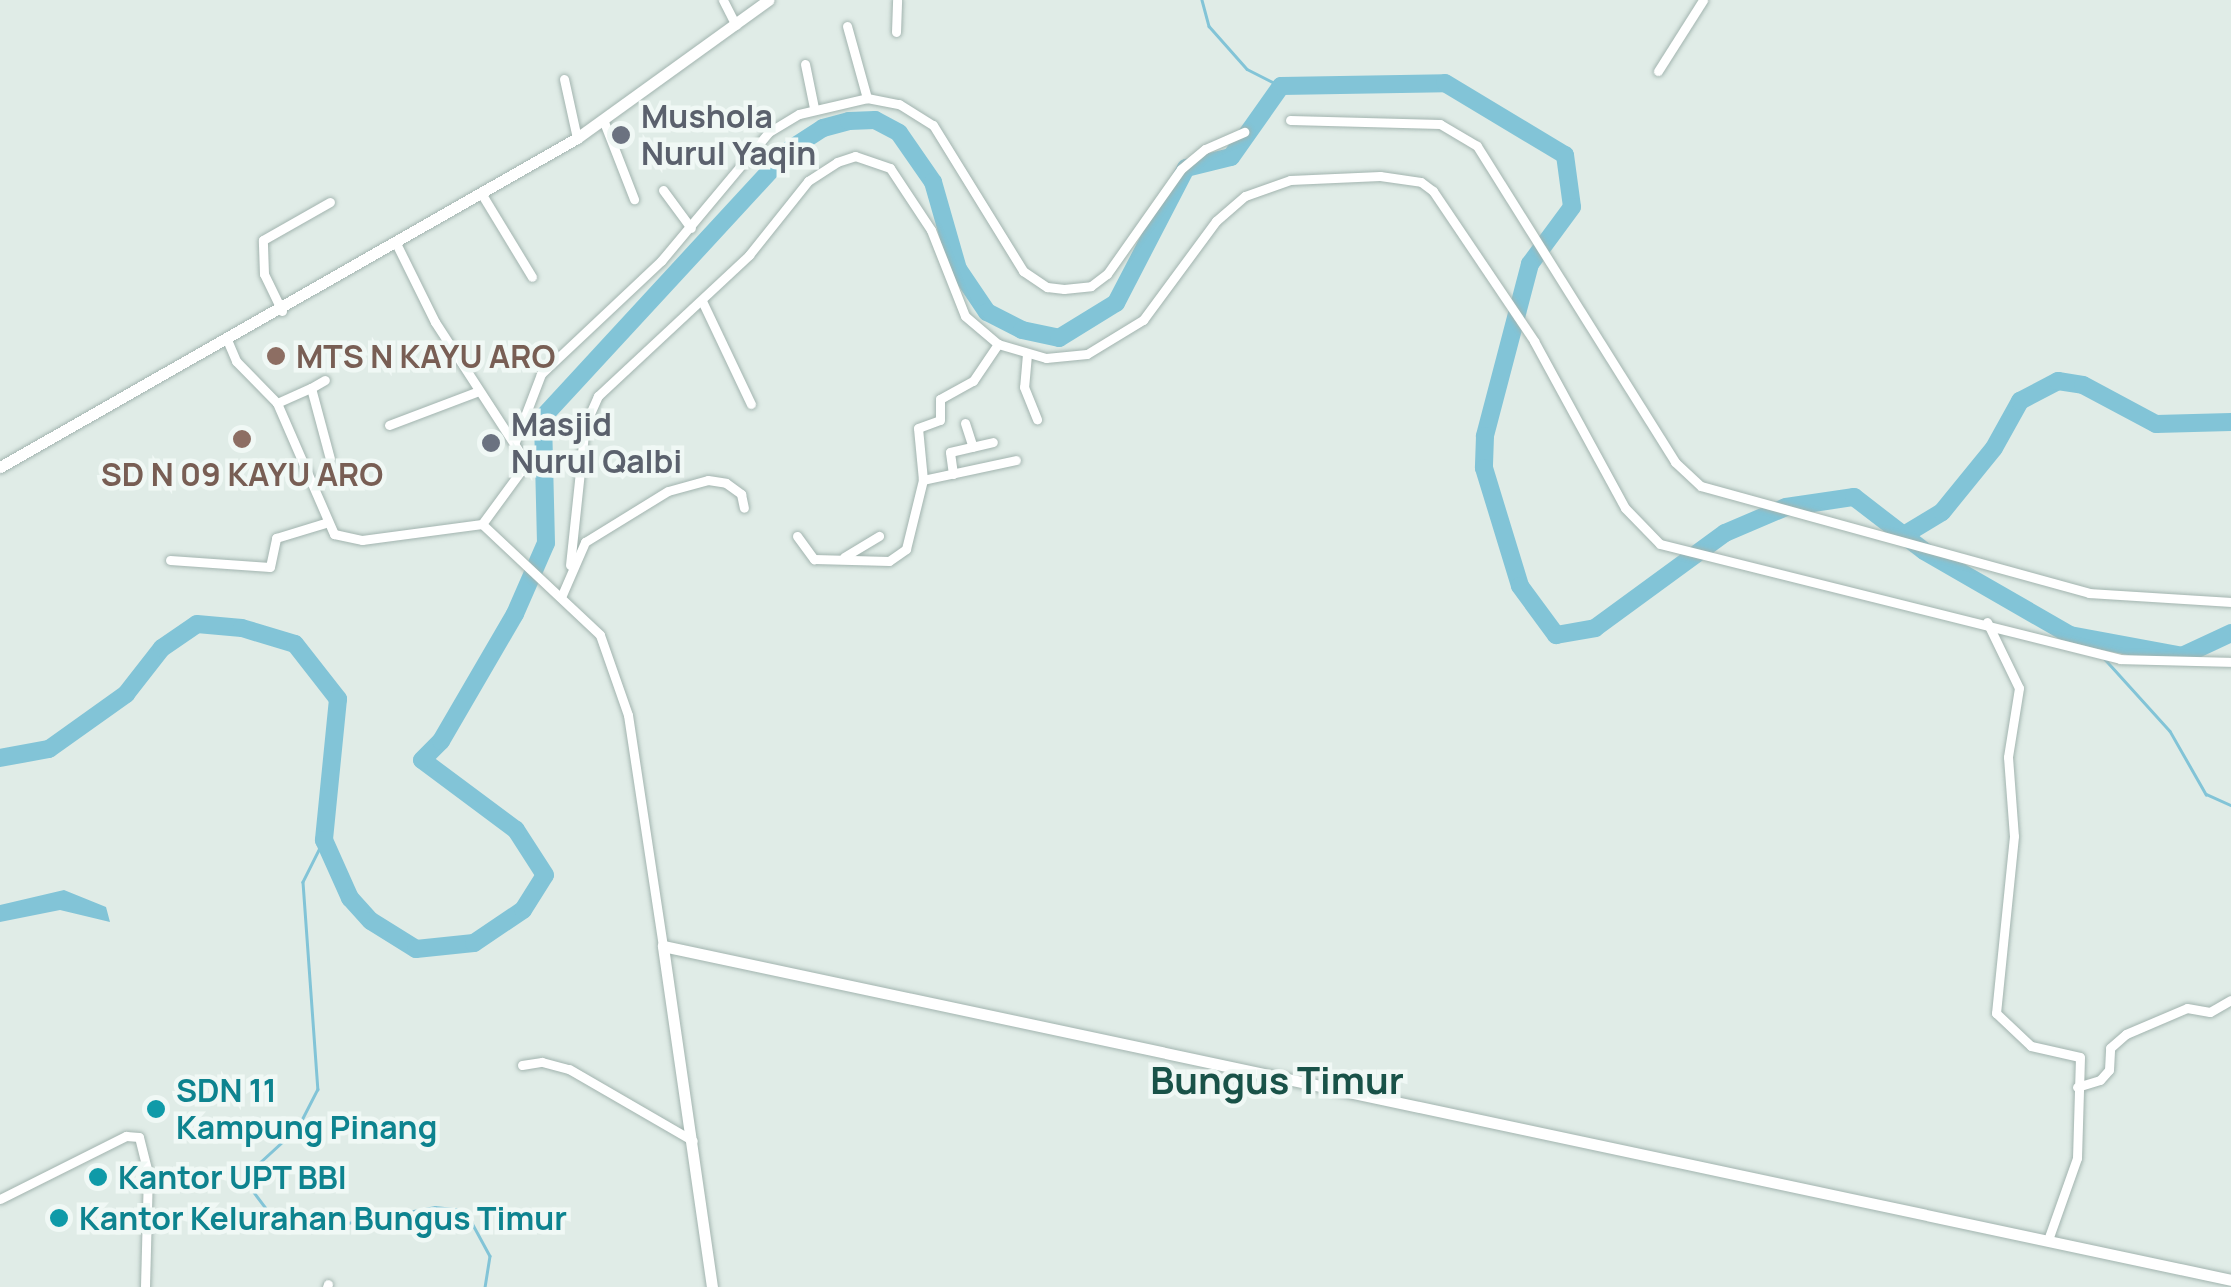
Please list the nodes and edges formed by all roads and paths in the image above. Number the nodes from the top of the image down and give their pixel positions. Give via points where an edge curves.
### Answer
1 (723, 0) edge
2 (768, 0) edge
3 (897, 0) edge
4 (1703, 0) edge
5 (736, 25) junction
6 (847, 26) dead end
7 (896, 32) dead end
8 (805, 64) dead end
9 (1658, 71) dead end
10 (564, 79) dead end
11 (866, 96) junction
12 (814, 107) junction
13 (1290, 120) dead end
14 (604, 122) junction
15 (1244, 132) dead end
16 (577, 138) junction
17 (663, 190) dead end
18 (481, 193) junction
19 (634, 199) dead end
20 (330, 202) dead end
21 (691, 228) junction
22 (398, 245) junction
23 (532, 277) dead end
24 (702, 301) junction
25 (282, 311) junction
26 (228, 342) junction
27 (998, 344) junction
28 (1026, 356) junction
29 (325, 380) dead end
30 (311, 388) junction
31 (479, 391) junction
32 (277, 404) junction
33 (751, 404) dead end
34 (1037, 420) dead end
35 (964, 423) dead end
36 (389, 425) dead end
37 (514, 442) junction
38 (992, 442) dead end
39 (973, 447) junction
40 (330, 458) dead end
41 (1016, 460) dead end
42 (0, 467) edge
43 (953, 474) junction
44 (923, 480) junction
45 (744, 508) dead end
46 (325, 523) junction
47 (482, 524) junction
48 (796, 536) dead end
49 (879, 536) dead end
50 (844, 556) junction
51 (170, 560) dead end
52 (570, 565) junction
53 (558, 592) junction
54 (2231, 602) edge
55 (1986, 622) junction
56 (2231, 662) edge
57 (663, 946) junction
58 (2231, 1000) edge
59 (522, 1065) dead end
60 (2077, 1087) junction
61 (693, 1141) junction
62 (0, 1199) edge
63 (2048, 1240) junction
64 (2231, 1280) edge
65 (145, 1287) edge
66 (712, 1287) edge

1 - 5 street
2 - 5 street
3 - 7 street
4 - 9 street
5 - 14 street
6 - 11 street
8 - 12 street
10 - 16 street
11 - 12 street
11 - 15 street via 898,104 932,126 1024,271 1047,287 1076,289 1107,274 1194,156
12 - 21 street via 770,132
13 - 54 street via 1453,128 1486,156 1675,462 1702,486 2089,593
14 - 16 street
14 - 19 street
16 - 18 street
17 - 21 street
18 - 22 street
18 - 23 street
20 - 25 street via 263,240 264,274
21 - 37 street via 541,374
22 - 25 street
22 - 31 street via 435,322
24 - 27 street via 808,181 856,156 890,168 930,230 966,316
24 - 33 street
24 - 52 street via 617,376 589,411
25 - 26 street
26 - 32 street
26 - 42 street
27 - 28 street
27 - 44 street via 972,380 940,399 940,420 918,428
28 - 34 street
28 - 55 street via 1087,354 1144,320 1216,222 1245,196 1290,180 1408,179 1433,191 1506,299 1625,508 1650,538 1682,554
29 - 30 street
30 - 32 street
30 - 40 street
31 - 36 street
31 - 37 street
32 - 46 street
35 - 39 street
37 - 47 street via 520,472
38 - 39 street
39 - 43 street via 949,454
41 - 43 street
43 - 44 street
44 - 50 street via 902,554 876,562
45 - 52 street via 742,494 726,483 692,482 615,519 584,542
46 - 47 street via 349,540
46 - 51 street via 276,538 270,567
47 - 53 street
48 - 50 street via 814,559
49 - 50 street
52 - 53 street
53 - 57 street via 600,635 628,715
55 - 56 street via 2120,660
55 - 60 street via 2018,688 2007,764 2014,836 1996,1013 2031,1046 2080,1057
57 - 61 street
57 - 63 street
58 - 60 street via 2212,1012 2187,1008 2126,1034 2110,1048 2109,1070
59 - 61 street via 542,1062 568,1070
60 - 63 street via 2078,1158
61 - 66 street
62 - 65 street via 134,1135 143,1142 148,1172
63 - 64 street

